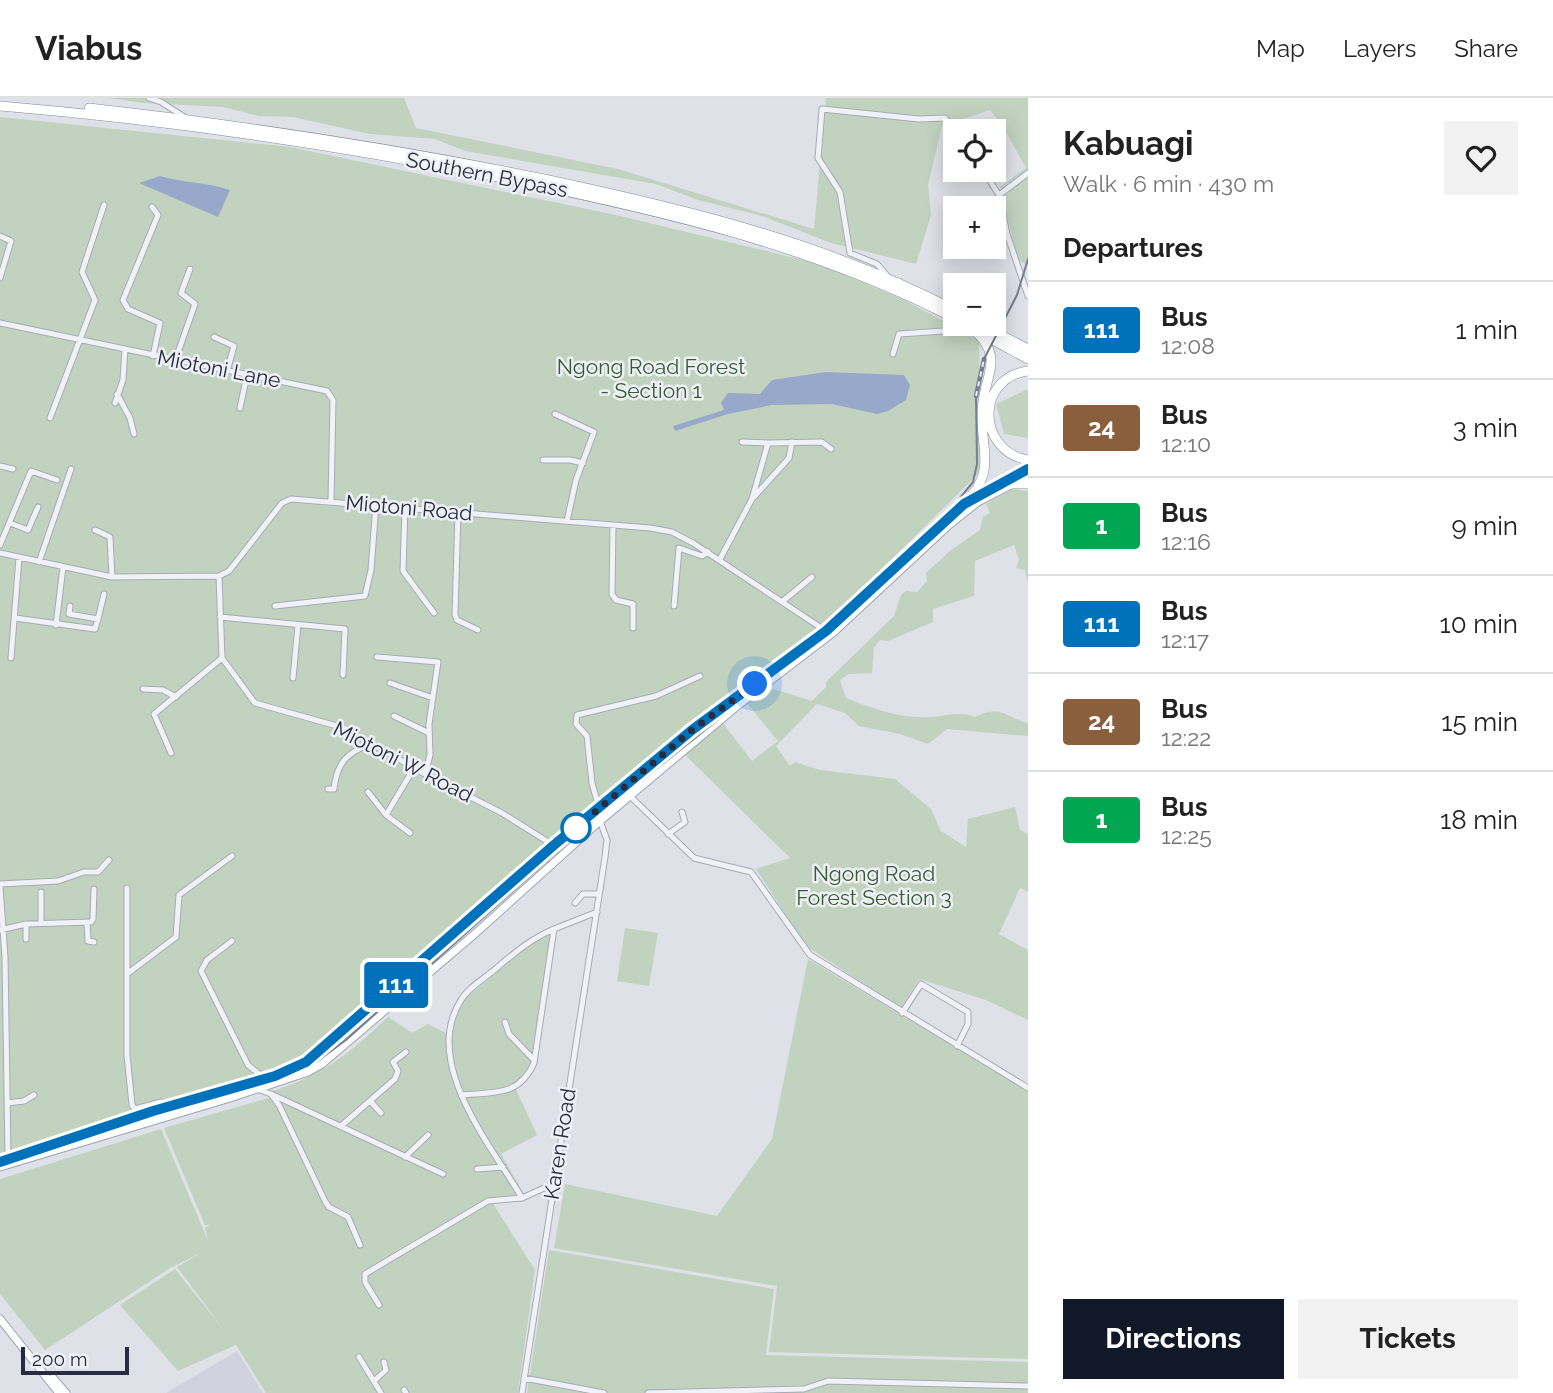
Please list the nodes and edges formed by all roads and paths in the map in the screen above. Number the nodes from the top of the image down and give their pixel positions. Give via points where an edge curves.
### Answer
1 (149, 98) edge
2 (0, 100) edge
3 (0, 106) edge
4 (946, 119) edge
5 (188, 120) junction
6 (1028, 173) edge
7 (991, 182) edge
8 (999, 195) junction
9 (104, 205) dead end
10 (152, 207) dead end
11 (0, 236) edge
12 (190, 269) dead end
13 (0, 278) edge
14 (890, 280) junction
15 (1028, 296) edge
16 (943, 305) edge
17 (943, 313) edge
18 (0, 323) edge
19 (943, 331) edge
20 (980, 336) edge
21 (988, 336) edge
22 (999, 336) edge
23 (214, 337) dead end
24 (81, 340) junction
25 (1015, 342) junction
26 (1028, 343) edge
27 (125, 349) junction
28 (1028, 349) edge
29 (893, 354) dead end
30 (153, 356) junction
31 (1028, 359) edge
32 (175, 360) junction
33 (227, 371) junction
34 (1028, 371) edge
35 (247, 375) junction
36 (117, 394) junction
37 (115, 403) dead end
38 (240, 408) dead end
39 (555, 414) dead end
40 (50, 418) dead end
41 (134, 434) dead end
42 (742, 442) dead end
43 (792, 442) junction
44 (768, 443) junction
45 (831, 449) dead end
46 (543, 460) dead end
47 (1028, 460) edge
48 (583, 463) junction
49 (0, 466) edge
50 (13, 469) dead end
51 (71, 469) dead end
52 (1028, 470) edge
53 (1028, 476) edge
54 (57, 480) dead end
55 (1011, 484) junction
56 (1028, 484) edge
57 (752, 499) junction
58 (331, 501) junction
59 (964, 504) junction
60 (376, 505) junction
61 (38, 507) dead end
62 (404, 507) junction
63 (458, 512) junction
64 (566, 521) junction
65 (10, 523) junction
66 (613, 525) junction
67 (94, 530) dead end
68 (0, 545) edge
69 (708, 552) junction
70 (0, 553) edge
71 (19, 558) junction
72 (720, 559) junction
73 (40, 562) junction
74 (63, 567) junction
75 (219, 576) junction
76 (112, 577) junction
77 (811, 577) dead end
78 (104, 594) dead end
79 (783, 601) junction
80 (70, 606) dead end
81 (275, 606) dead end
82 (674, 606) dead end
83 (434, 613) dead end
84 (220, 617) junction
85 (15, 618) junction
86 (98, 619) junction
87 (56, 625) junction
88 (298, 625) junction
89 (633, 628) dead end
90 (478, 630) dead end
91 (826, 631) junction
92 (377, 657) dead end
93 (11, 658) dead end
94 (222, 658) junction
95 (343, 675) dead end
96 (700, 676) dead end
97 (292, 678) dead end
98 (390, 683) dead end
99 (143, 689) dead end
100 (176, 697) junction
101 (433, 698) junction
102 (394, 716) dead end
103 (429, 733) junction
104 (371, 743) junction
105 (670, 748) junction
106 (171, 753) dead end
107 (678, 755) junction
108 (414, 768) junction
109 (425, 774) junction
110 (328, 789) dead end
111 (368, 792) dead end
112 (630, 796) junction
113 (599, 808) junction
114 (682, 812) dead end
115 (386, 815) junction
116 (600, 821) junction
117 (410, 834) dead end
118 (668, 834) junction
119 (554, 845) junction
120 (232, 856) dead end
121 (109, 860) dead end
122 (0, 886) edge
123 (127, 888) dead end
124 (94, 889) dead end
125 (41, 892) dead end
126 (599, 894) junction
127 (575, 903) dead end
128 (597, 912) junction
129 (87, 922) junction
130 (41, 923) junction
131 (26, 924) junction
132 (2, 929) edge
133 (554, 929) junction
134 (26, 939) dead end
135 (94, 942) dead end
136 (232, 942) dead end
137 (127, 974) junction
138 (3, 980) edge
139 (368, 1010) junction
140 (902, 1013) junction
141 (3, 1014) edge
142 (378, 1017) junction
143 (505, 1022) dead end
144 (347, 1028) junction
145 (356, 1037) junction
146 (957, 1046) junction
147 (406, 1052) dead end
148 (534, 1060) junction
149 (250, 1069) junction
150 (265, 1079) junction
151 (247, 1084) junction
152 (1028, 1088) edge
153 (257, 1089) junction
154 (271, 1094) junction
155 (34, 1095) dead end
156 (461, 1095) junction
157 (370, 1101) junction
158 (7, 1103) junction
159 (132, 1107) junction
160 (167, 1107) junction
161 (381, 1113) dead end
162 (134, 1118) junction
163 (341, 1126) junction
164 (428, 1135) dead end
165 (405, 1157) junction
166 (3, 1162) edge
167 (503, 1167) junction
168 (477, 1169) dead end
169 (443, 1174) dead end
170 (553, 1184) junction
171 (522, 1198) junction
172 (360, 1245) dead end
173 (379, 1305) dead end
174 (0, 1319) edge
175 (359, 1357) dead end
176 (36, 1360) junction
177 (384, 1362) dead end
178 (524, 1378) junction
179 (374, 1381) junction
180 (1028, 1386) edge
181 (819, 1390) edge
182 (59, 1393) edge
183 (66, 1393) edge
184 (381, 1393) edge
185 (522, 1393) edge
186 (604, 1393) edge
187 (648, 1393) edge

1 - 5 street
2 - 5 highway, Southern Bypass
3 - 17 highway, Southern Bypass via 174,124 403,158 602,198 805,253
4 - 14 street via 822,109 818,158 840,192 850,253 880,266
5 - 14 highway, Southern Bypass via 405,152 605,192 778,238
6 - 8 street
7 - 8 street
8 - 15 street
9 - 24 street via 82,272 95,298
10 - 30 street via 158,215 123,300 128,309 160,323
11 - 13 street via 11,241
12 - 32 street via 181,293 195,304
14 - 16 highway, Southern Bypass
18 - 24 street, Miotoni Lane
19 - 29 street via 899,334
20 - 59 highway via 986,342 992,370 982,407 985,473
21 - 31 highway
22 - 25 highway
23 - 33 street via 234,346
24 - 27 street, Miotoni Lane
24 - 40 street
25 - 26 highway
25 - 28 highway
27 - 30 street, Miotoni Lane
27 - 36 street
30 - 32 street, Miotoni Lane
32 - 33 street, Miotoni Lane
33 - 35 street, Miotoni Lane
34 - 47 highway via 1000,385 988,415 996,441 1011,454
35 - 38 street
35 - 58 street, Miotoni Lane via 330,393
36 - 37 street
36 - 41 street
39 - 48 street via 593,429
42 - 44 street
43 - 44 street
43 - 45 street via 822,442
43 - 57 street via 789,458
44 - 57 street
46 - 48 street
48 - 64 street
49 - 50 street
51 - 73 street
52 - 59 main road
53 - 55 main road
54 - 65 street via 31,471
55 - 56 highway
55 - 107 main road via 968,509 834,632
57 - 72 street
58 - 60 street, Miotoni Road
58 - 75 street, Miotoni Road via 285,501 235,565
59 - 91 main road
60 - 62 street, Miotoni Road
60 - 81 street via 365,597
61 - 65 street via 28,530
62 - 63 street, Miotoni Road
62 - 83 street via 403,571
63 - 64 street, Miotoni Road
63 - 90 street via 456,618
64 - 66 street, Miotoni Road
65 - 68 street
66 - 69 street, Miotoni Road via 672,532
66 - 89 street via 612,594 616,600 633,604
67 - 76 street via 110,537
69 - 72 street, Miotoni Road
69 - 82 street via 702,556 679,548
70 - 71 street
71 - 73 street
71 - 85 street
72 - 79 street, Miotoni Road
73 - 74 street
74 - 76 street
74 - 87 street
75 - 76 street
75 - 84 street
77 - 79 street
78 - 86 street
79 - 91 street, Miotoni Road
80 - 86 street via 68,614
84 - 88 street
84 - 94 street
85 - 87 street
85 - 93 street
86 - 87 street via 93,631
88 - 95 street via 345,629
88 - 97 street
91 - 105 main road
92 - 101 street via 438,662
94 - 100 street
94 - 104 street, Miotoni W Road via 255,703 339,726
96 - 113 street via 656,696 577,714 576,724 588,740
98 - 101 street
99 - 100 street via 163,690
100 - 106 street via 153,715
101 - 103 street
102 - 103 street
103 - 109 street
104 - 108 street, Miotoni W Road
104 - 110 street via 343,758 334,789
105 - 107 main road via 677,749
105 - 113 main road
107 - 112 main road
108 - 109 street, Miotoni W Road
108 - 115 street
109 - 119 street, Miotoni W Road
111 - 115 street
112 - 116 main road
112 - 118 street
113 - 119 main road
114 - 118 street via 685,822
115 - 117 street
116 - 126 street, Karen Road via 607,840
116 - 142 main road
118 - 140 street via 694,858 747,869 806,952
119 - 139 main road
120 - 137 street via 178,895 176,937
121 - 122 street via 98,872
122 - 132 street
123 - 137 street
124 - 129 street via 93,919
125 - 130 street
126 - 127 street via 581,895
126 - 128 street, Karen Road
128 - 133 street
128 - 170 street, Karen Road
129 - 130 street
129 - 135 street via 88,941
130 - 131 street
131 - 132 street
131 - 134 street
132 - 138 street
133 - 148 street
133 - 156 street via 523,946 461,999 448,1041
136 - 149 street via 207,960 201,971
137 - 159 street
138 - 141 street
139 - 142 main road via 370,1017
139 - 144 main road
140 - 146 street
140 - 146 street via 921,984 960,1006 968,1012 969,1021
141 - 158 street
142 - 145 main road
143 - 148 street via 509,1034
144 - 145 main road via 357,1028
144 - 150 main road via 306,1062
145 - 153 main road via 308,1072
146 - 152 street
147 - 157 street via 393,1062 398,1071 395,1079
148 - 156 street via 513,1089
149 - 150 street
149 - 151 street
150 - 151 main road
151 - 160 main road
153 - 154 street
153 - 166 main road
154 - 163 street
154 - 172 street via 325,1202 348,1217
155 - 158 street
156 - 167 street
157 - 161 street
157 - 163 street
158 - 166 street
159 - 160 street via 161,1102
159 - 162 street
160 - 162 main road
162 - 166 main road
163 - 165 street
164 - 165 street
165 - 169 street
167 - 168 street
167 - 171 street
170 - 171 street
170 - 178 street, Karen Road
171 - 173 street via 488,1202 365,1274
174 - 176 main road
175 - 179 street
176 - 182 main road
176 - 183 main road
177 - 179 street via 386,1370
178 - 185 street, Karen Road
178 - 186 street
179 - 184 street
180 - 181 street via 828,1381
181 - 187 street

